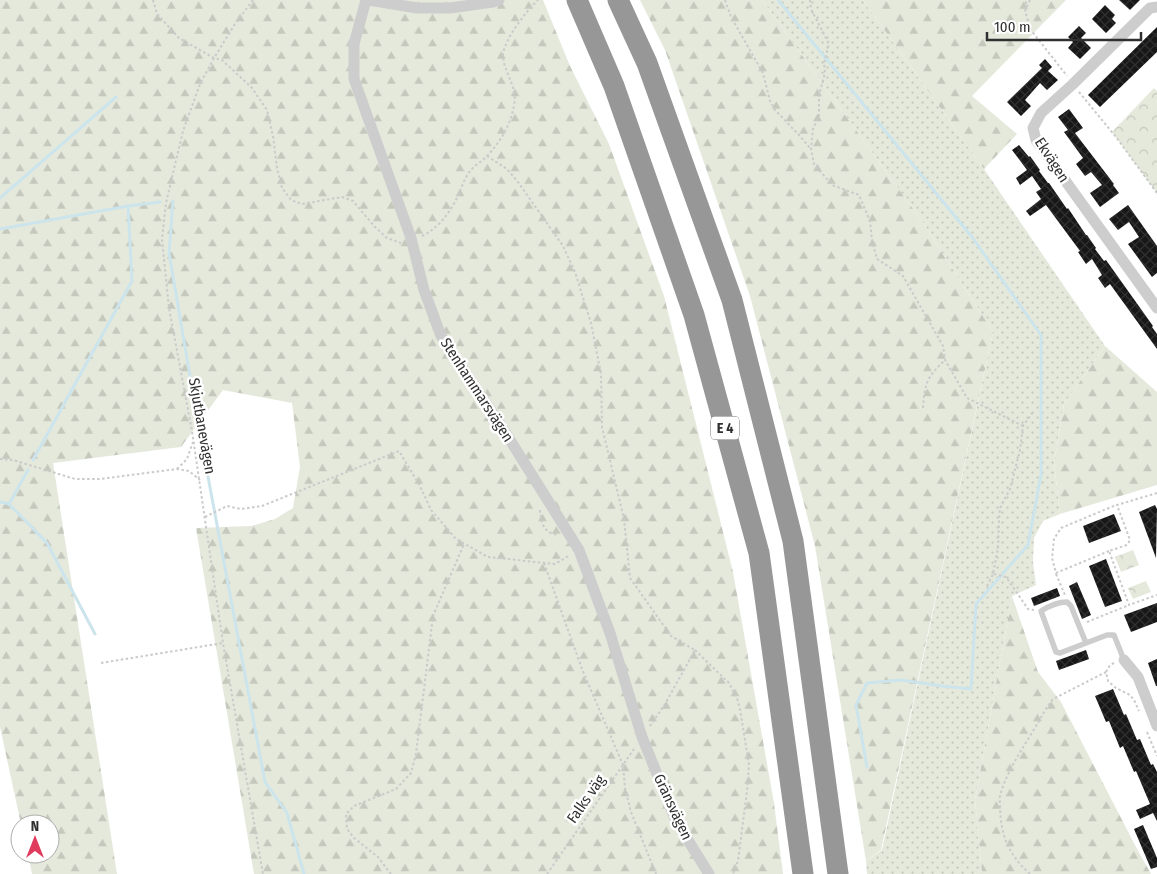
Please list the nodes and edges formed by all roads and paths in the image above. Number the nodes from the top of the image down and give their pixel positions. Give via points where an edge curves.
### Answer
1 (253, 0) edge
2 (368, 0) edge
3 (499, 0) edge
4 (577, 0) edge
5 (618, 0) edge
6 (725, 0) edge
7 (810, 0) edge
8 (1026, 0) edge
9 (1030, 0) edge
10 (1157, 7) edge
11 (1026, 11) junction
12 (1073, 84) junction
13 (811, 149) junction
14 (487, 156) dead end
15 (1157, 193) edge
16 (1157, 308) edge
17 (944, 360) junction
18 (923, 408) dead end
19 (1033, 412) dead end
20 (1023, 426) junction
21 (194, 441) junction
22 (0, 459) edge
23 (177, 469) junction
24 (200, 480) junction
25 (1157, 493) edge
26 (1117, 505) junction
27 (205, 517) junction
28 (464, 544) junction
29 (579, 550) junction
30 (1109, 552) junction
31 (544, 563) junction
32 (1056, 573) junction
33 (994, 574) junction
34 (986, 586) dead end
35 (1157, 595) edge
36 (1067, 602) junction
37 (1129, 605) junction
38 (1041, 611) junction
39 (1078, 625) junction
40 (223, 643) junction
41 (1086, 643) junction
42 (694, 650) junction
43 (1124, 660) junction
44 (101, 662) dead end
45 (1106, 672) junction
46 (1142, 719) dead end
47 (1153, 722) edge
48 (642, 737) junction
49 (1157, 756) edge
50 (623, 766) junction
51 (263, 874) edge
52 (391, 874) edge
53 (548, 874) edge
54 (656, 874) edge
55 (709, 874) edge
56 (733, 874) edge
57 (803, 874) edge
58 (838, 874) edge
59 (1030, 874) edge

1 - 21 path, Skjutbanevägen via 200,84 183,131 166,203 162,239 168,298
2 - 3 street, Stenhammarsvägen via 417,8 450,8
2 - 29 street, Stenhammarsvägen via 354,44 354,79 411,238 424,290 441,336
4 - 57 highway, E 4 via 614,86 694,315 759,554
5 - 58 highway, E 4 via 647,63 732,300 793,541
6 - 13 path via 763,73 775,110
7 - 13 path via 829,44
8 - 11 path
9 - 11 path
10 - 12 street, Ekvägen via 1150,8
11 - 12 path via 1031,30
12 - 15 path
12 - 16 street, Ekvägen via 1041,113 1033,128 1036,140
13 - 17 path via 814,164 832,185 860,195 870,220 877,259 903,276 943,346
14 - 42 path via 507,169 518,182 562,246 575,272 591,323 601,374 602,427 624,519 630,578 671,636
17 - 18 path via 931,373 924,389
17 - 20 path via 967,398
19 - 20 path
20 - 33 path via 1010,489 1000,508
21 - 23 path via 187,459
21 - 24 path, Skjutbanevägen
22 - 23 path via 75,479
23 - 24 path via 189,471
24 - 27 path, Skjutbanevägen
25 - 26 path
26 - 30 path via 1130,540 1127,545
26 - 32 path via 1061,528 1054,539 1052,558
27 - 28 path via 227,506 241,509 262,506 399,451 431,510
27 - 40 path, Skjutbanevägen
28 - 31 path via 488,557
28 - 52 path via 433,616 411,773 396,789 354,806 346,814 347,829 378,857
29 - 31 path via 555,564
29 - 48 street, Stenhammarsvägen via 610,633
30 - 32 path
30 - 37 path
31 - 50 path via 582,669
32 - 36 path
33 - 34 path
33 - 38 path via 1006,576 1028,609
35 - 37 path
36 - 38 lane
36 - 39 lane
37 - 39 path
38 - 41 lane via 1056,652
39 - 41 lane
40 - 44 path
40 - 51 path, Skjutbanevägen
41 - 43 lane via 1107,634 1114,635
42 - 48 path, Falks väg via 665,704
42 - 56 path via 729,683 740,709 749,765 748,791 738,861
43 - 45 path via 1110,665
43 - 47 street via 1138,677
45 - 46 path via 1108,681 1134,700
45 - 59 path via 1053,699 1013,762 1000,794 1000,825 1008,848
47 - 49 path
48 - 50 path, Falks väg
48 - 55 street, Gränsvägen via 676,821
50 - 53 path, Falks väg
50 - 54 path via 631,812

